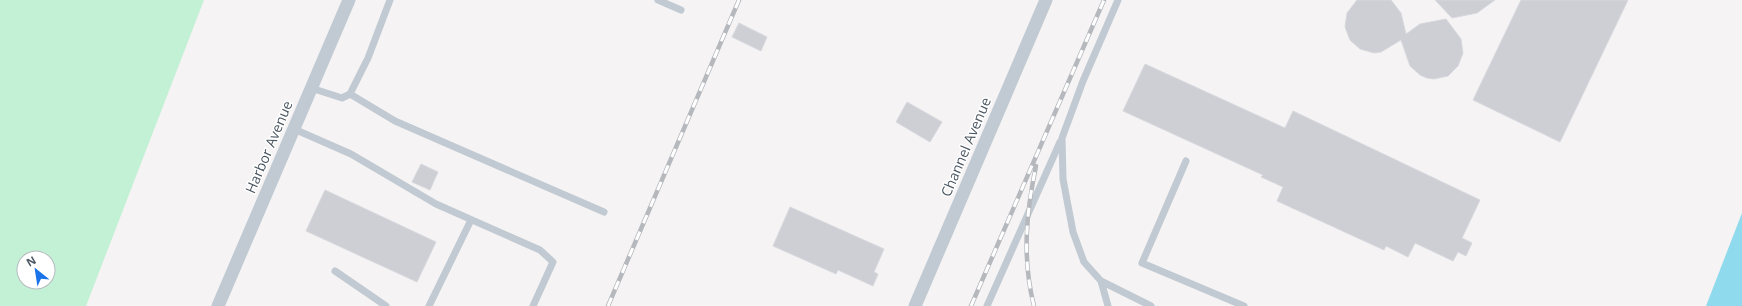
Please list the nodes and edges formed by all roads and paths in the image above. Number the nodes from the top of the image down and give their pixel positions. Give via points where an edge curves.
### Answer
1 (349, 0) edge
2 (390, 0) edge
3 (658, 0) edge
4 (1046, 0) edge
5 (1118, 0) edge
6 (681, 10) dead end
7 (311, 88) junction
8 (350, 94) junction
9 (294, 129) junction
10 (1062, 138) junction
11 (1186, 161) dead end
12 (604, 212) dead end
13 (471, 220) junction
14 (335, 271) dead end
15 (1101, 281) junction
16 (218, 306) edge
17 (386, 306) edge
18 (429, 306) edge
19 (533, 306) edge
20 (915, 306) edge
21 (987, 306) edge
22 (1108, 306) edge
23 (1151, 306) edge
24 (1244, 306) edge

1 - 7 street, Harbor Avenue
2 - 8 lane via 368,58
3 - 6 lane
4 - 20 street, Channel Avenue
5 - 10 lane
7 - 8 lane via 342,98
7 - 9 street, Harbor Avenue
8 - 12 lane via 395,121
9 - 13 lane via 351,154 436,204
9 - 16 street, Harbor Avenue
10 - 15 lane via 1062,179 1072,232 1084,262
10 - 21 lane
11 - 24 lane via 1142,263
13 - 18 lane
13 - 19 lane via 540,250 553,262
14 - 17 lane
15 - 22 lane
15 - 23 lane

